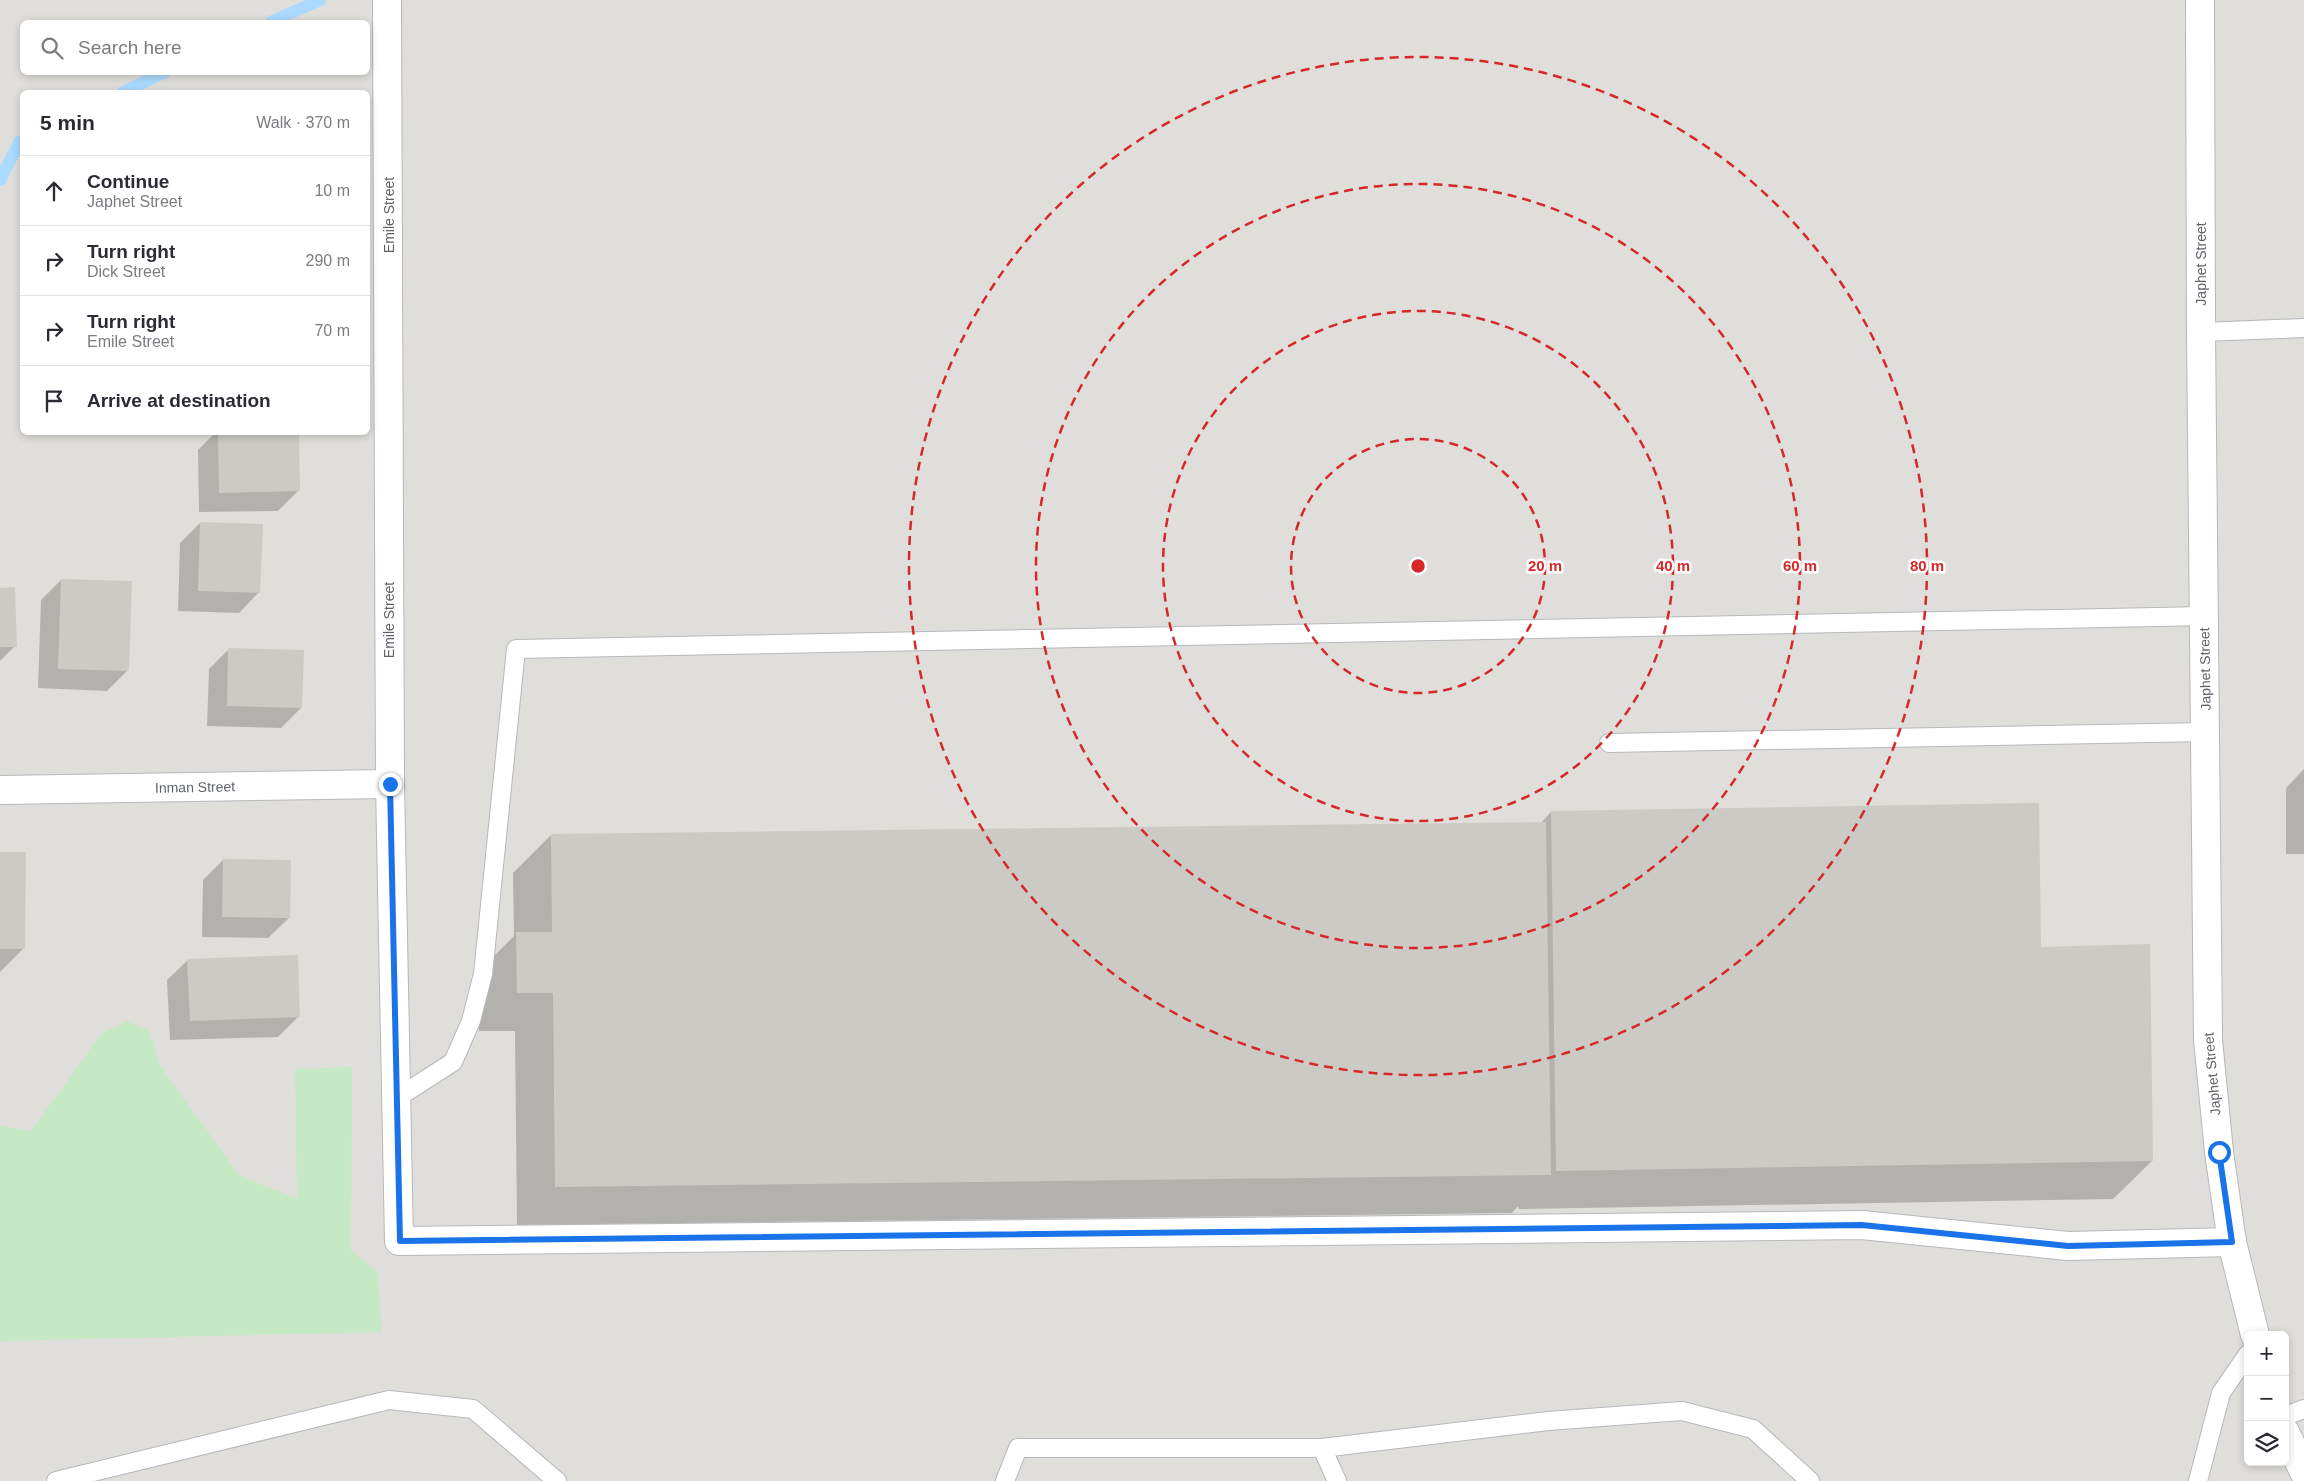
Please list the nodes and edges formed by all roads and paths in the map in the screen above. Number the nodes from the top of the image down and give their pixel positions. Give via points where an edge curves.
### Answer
1 (387, 0) edge
2 (2200, 0) edge
3 (2304, 328) edge
4 (2201, 332) junction
5 (2204, 616) junction
6 (2206, 732) junction
7 (1609, 743) dead end
8 (390, 784) junction
9 (0, 790) edge
10 (397, 1098) junction
11 (2232, 1242) junction
12 (2254, 1331) edge
13 (2244, 1360) edge
14 (2304, 1409) edge
15 (2289, 1415) edge
16 (2289, 1440) edge
17 (1322, 1448) junction
18 (2304, 1472) edge
19 (56, 1481) edge
20 (557, 1481) edge
21 (1005, 1481) edge
22 (1337, 1481) edge
23 (1810, 1481) edge
24 (2198, 1481) edge

1 - 8 street, Emile Street
2 - 4 street, Japhet Street
3 - 4 lane
4 - 5 street, Japhet Street
5 - 6 street, Japhet Street
5 - 10 lane via 516,649 483,974 471,1021 453,1062
6 - 7 lane
6 - 11 street, Japhet Street via 2208,1040
8 - 9 street, Inman Street
8 - 10 street, Emile Street
10 - 11 street, Emile Street via 400,1241 1862,1225 2068,1246
11 - 12 street, Japhet Street
13 - 24 lane via 2220,1393
14 - 15 lane
16 - 18 street
17 - 21 lane via 1018,1448
17 - 22 lane
17 - 23 lane via 1548,1421 1682,1411 1753,1429
19 - 20 lane via 389,1400 473,1409

